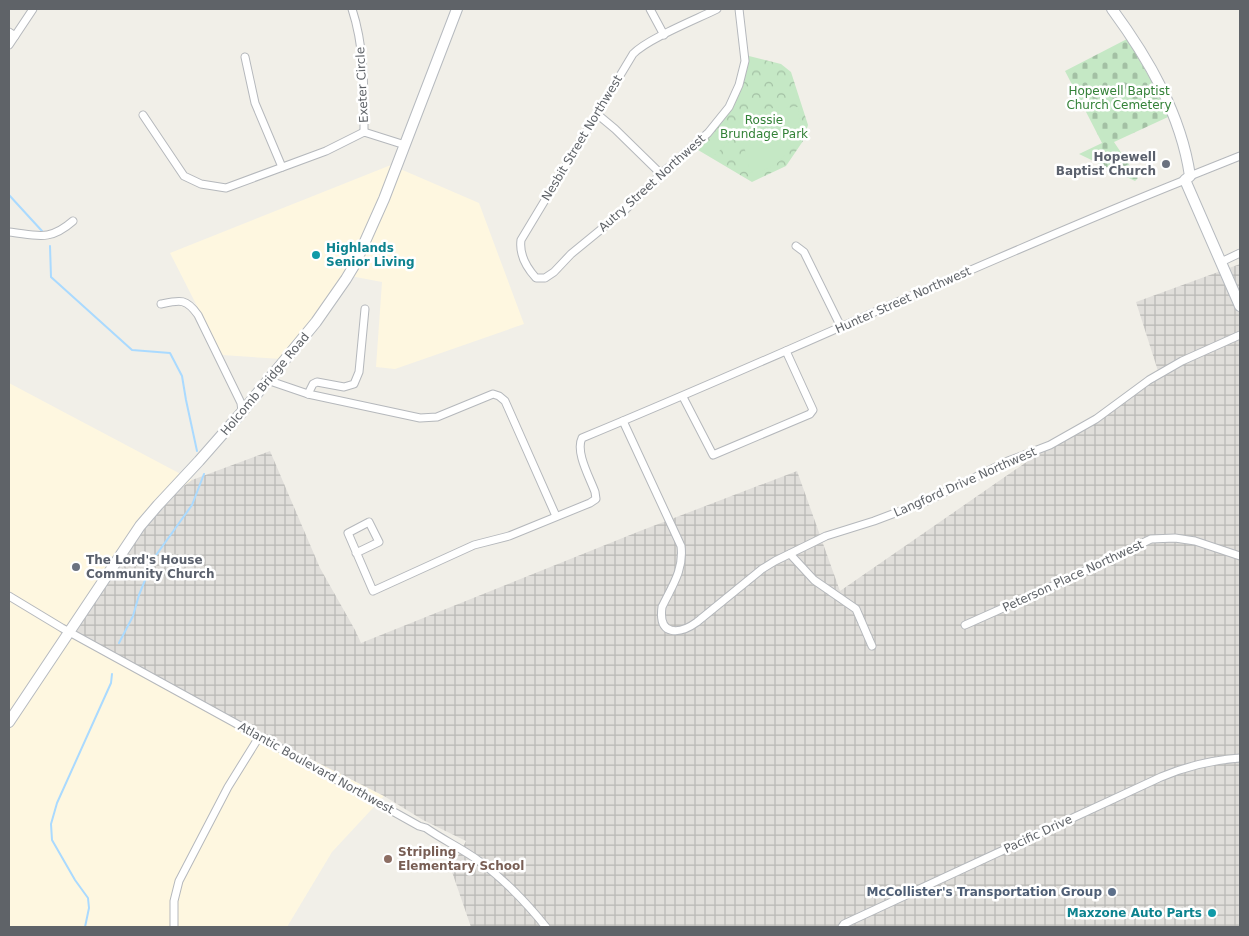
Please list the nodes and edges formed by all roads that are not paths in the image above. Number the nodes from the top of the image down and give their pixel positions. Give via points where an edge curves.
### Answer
1 (33, 9) edge
2 (352, 9) edge
3 (457, 9) edge
4 (650, 9) edge
5 (717, 9) edge
6 (739, 9) edge
7 (1112, 9) edge
8 (12, 34) edge
9 (664, 35) junction
10 (9, 45) edge
11 (245, 57) dead end
12 (597, 114) junction
13 (143, 115) dead end
14 (364, 132) junction
15 (405, 146) junction
16 (1240, 156) edge
17 (282, 167) junction
18 (661, 174) junction
19 (1187, 178) junction
20 (73, 222) dead end
21 (9, 232) edge
22 (796, 246) dead end
23 (1240, 253) edge
24 (1221, 262) junction
25 (563, 263) joint
26 (162, 304) dead end
27 (1240, 306) edge
28 (365, 308) dead end
29 (841, 327) junction
30 (1240, 335) edge
31 (786, 351) junction
32 (267, 380) junction
33 (308, 394) junction
34 (683, 397) junction
35 (242, 412) junction
36 (623, 421) junction
37 (556, 516) junction
38 (356, 553) junction
39 (790, 554) junction
40 (1240, 556) edge
41 (9, 596) edge
42 (965, 625) dead end
43 (69, 632) junction
44 (872, 646) dead end
45 (9, 722) edge
46 (260, 738) junction
47 (1240, 758) edge
48 (174, 927) edge
49 (546, 927) edge
50 (842, 927) edge

1 - 8 street
2 - 14 street, Exeter Circle via 361,48
3 - 15 street, Holcomb Bridge Road
4 - 9 street
5 - 9 street, Nesbit Street Northwest
6 - 18 street, Autry Street Northwest via 745,61 729,107 708,133
7 - 19 street via 1139,48 1167,99 1181,136
8 - 10 street
9 - 12 street, Nesbit Street Northwest via 633,54
11 - 17 street via 255,103
12 - 18 street
12 - 25 street, Nesbit Street Northwest via 521,240 524,262 536,278 545,278
13 - 17 street via 184,176 201,184 226,188
14 - 15 street
14 - 17 street via 326,151
15 - 32 street, Holcomb Bridge Road via 346,280
16 - 19 street, Hunter Street Northwest
18 - 25 street, Autry Street Northwest
19 - 24 street
19 - 29 street, Hunter Street Northwest
20 - 21 street via 61,231 40,237
22 - 29 street via 804,252
23 - 24 street
24 - 27 street
26 - 35 street via 180,300 195,310 241,403
28 - 33 street via 359,372 354,384 344,387 317,382
29 - 31 street, Hunter Street Northwest
30 - 39 street, Langford Drive Northwest via 1149,380 1096,419 1050,445 1008,461 926,501 826,536
31 - 34 street, Hunter Street Northwest
31 - 34 street via 813,410 810,414 713,455
32 - 33 street
32 - 35 street, Holcomb Bridge Road
33 - 37 street via 420,418 437,417 493,394 499,396 505,401
34 - 36 street, Hunter Street Northwest
35 - 43 street, Holcomb Bridge Road via 140,526
36 - 37 street via 582,438 579,452 596,498 590,504
36 - 39 street, Langford Drive Northwest via 681,546 680,569 662,607 662,622 667,630 691,626 762,570
37 - 38 street via 509,536 474,545 373,590
38 - 38 street via 348,533 369,522 379,542
39 - 44 street via 814,580 856,609
40 - 42 street, Peterson Place Northwest via 1195,541 1176,538 1151,540
41 - 43 street, Atlantic Boulevard Northwest
43 - 45 street, Holcomb Bridge Road
43 - 46 street, Atlantic Boulevard Northwest
46 - 48 street via 228,786 179,881 174,901
46 - 49 street, Atlantic Boulevard Northwest via 426,828 478,860 504,880
47 - 50 street, Pacific Drive via 1185,767 1161,777

